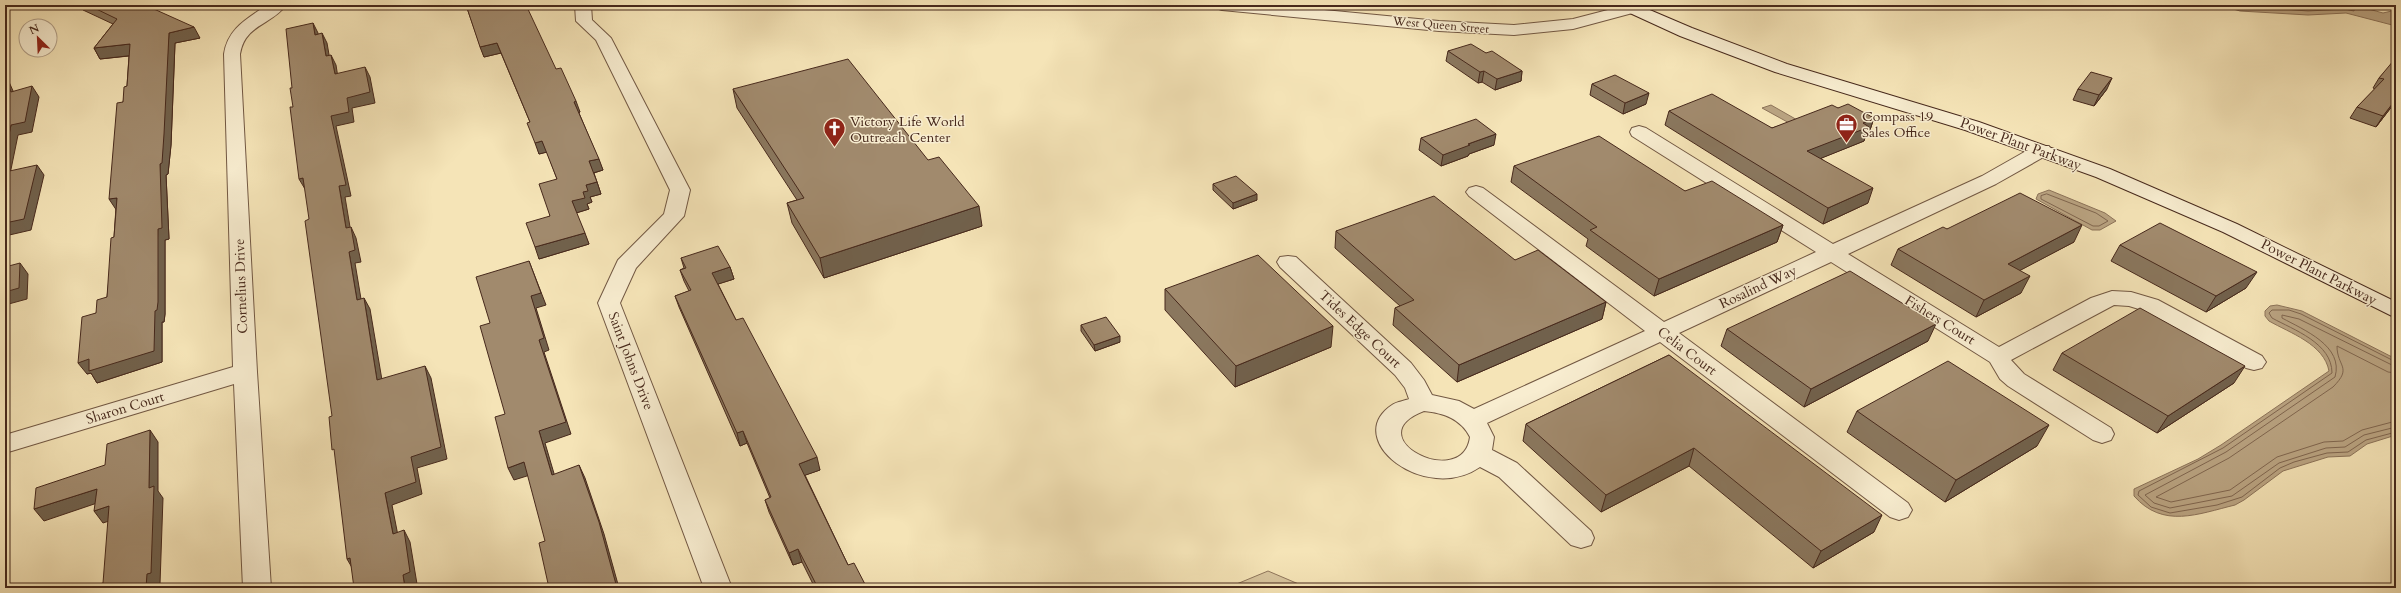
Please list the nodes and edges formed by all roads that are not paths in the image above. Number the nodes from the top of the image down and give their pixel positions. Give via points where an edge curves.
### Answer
1 (278, 5) edge
2 (583, 5) edge
3 (1222, 5) edge
4 (1630, 6) edge
5 (1639, 132) dead end
6 (2042, 150) junction
7 (1476, 192) dead end
8 (1832, 253) junction
9 (1288, 262) dead end
10 (2396, 311) edge
11 (1661, 332) junction
12 (1998, 357) junction
13 (2254, 362) dead end
14 (245, 372) junction
15 (1423, 403) junction
16 (1472, 420) junction
17 (2102, 434) dead end
18 (5, 444) edge
19 (1478, 454) junction
20 (1899, 510) dead end
21 (1581, 538) dead end
22 (257, 588) edge
23 (718, 588) edge

1 - 14 street, Cornelius Drive via 248,26 234,41 232,54
2 - 23 street, Saint Johns Drive via 584,20 603,38 680,190 674,216 626,265 609,303
3 - 4 street, West Queen Street via 1439,26 1514,30 1573,24
4 - 6 street, Power Plant Parkway via 1781,68
5 - 8 street, Fishers Court
6 - 8 street, Rosalind Way via 1989,180
6 - 10 street, Power Plant Parkway via 2230,228
7 - 11 street, Celia Court
8 - 11 street, Rosalind Way
8 - 12 street, Fishers Court
9 - 15 street, Tides Edge Court via 1400,366 1416,386
11 - 16 street, Rosalind Way
11 - 20 street, Celia Court
12 - 13 street via 2112,298 2131,299 2150,305
12 - 17 street via 2016,380
14 - 18 street, Sharon Court
14 - 22 street, Cornelius Drive
15 - 16 street via 1450,406
15 - 19 street via 1399,411 1387,428 1388,439 1402,458 1415,465 1444,470 1470,462
16 - 19 street via 1482,437
19 - 21 street via 1508,470

